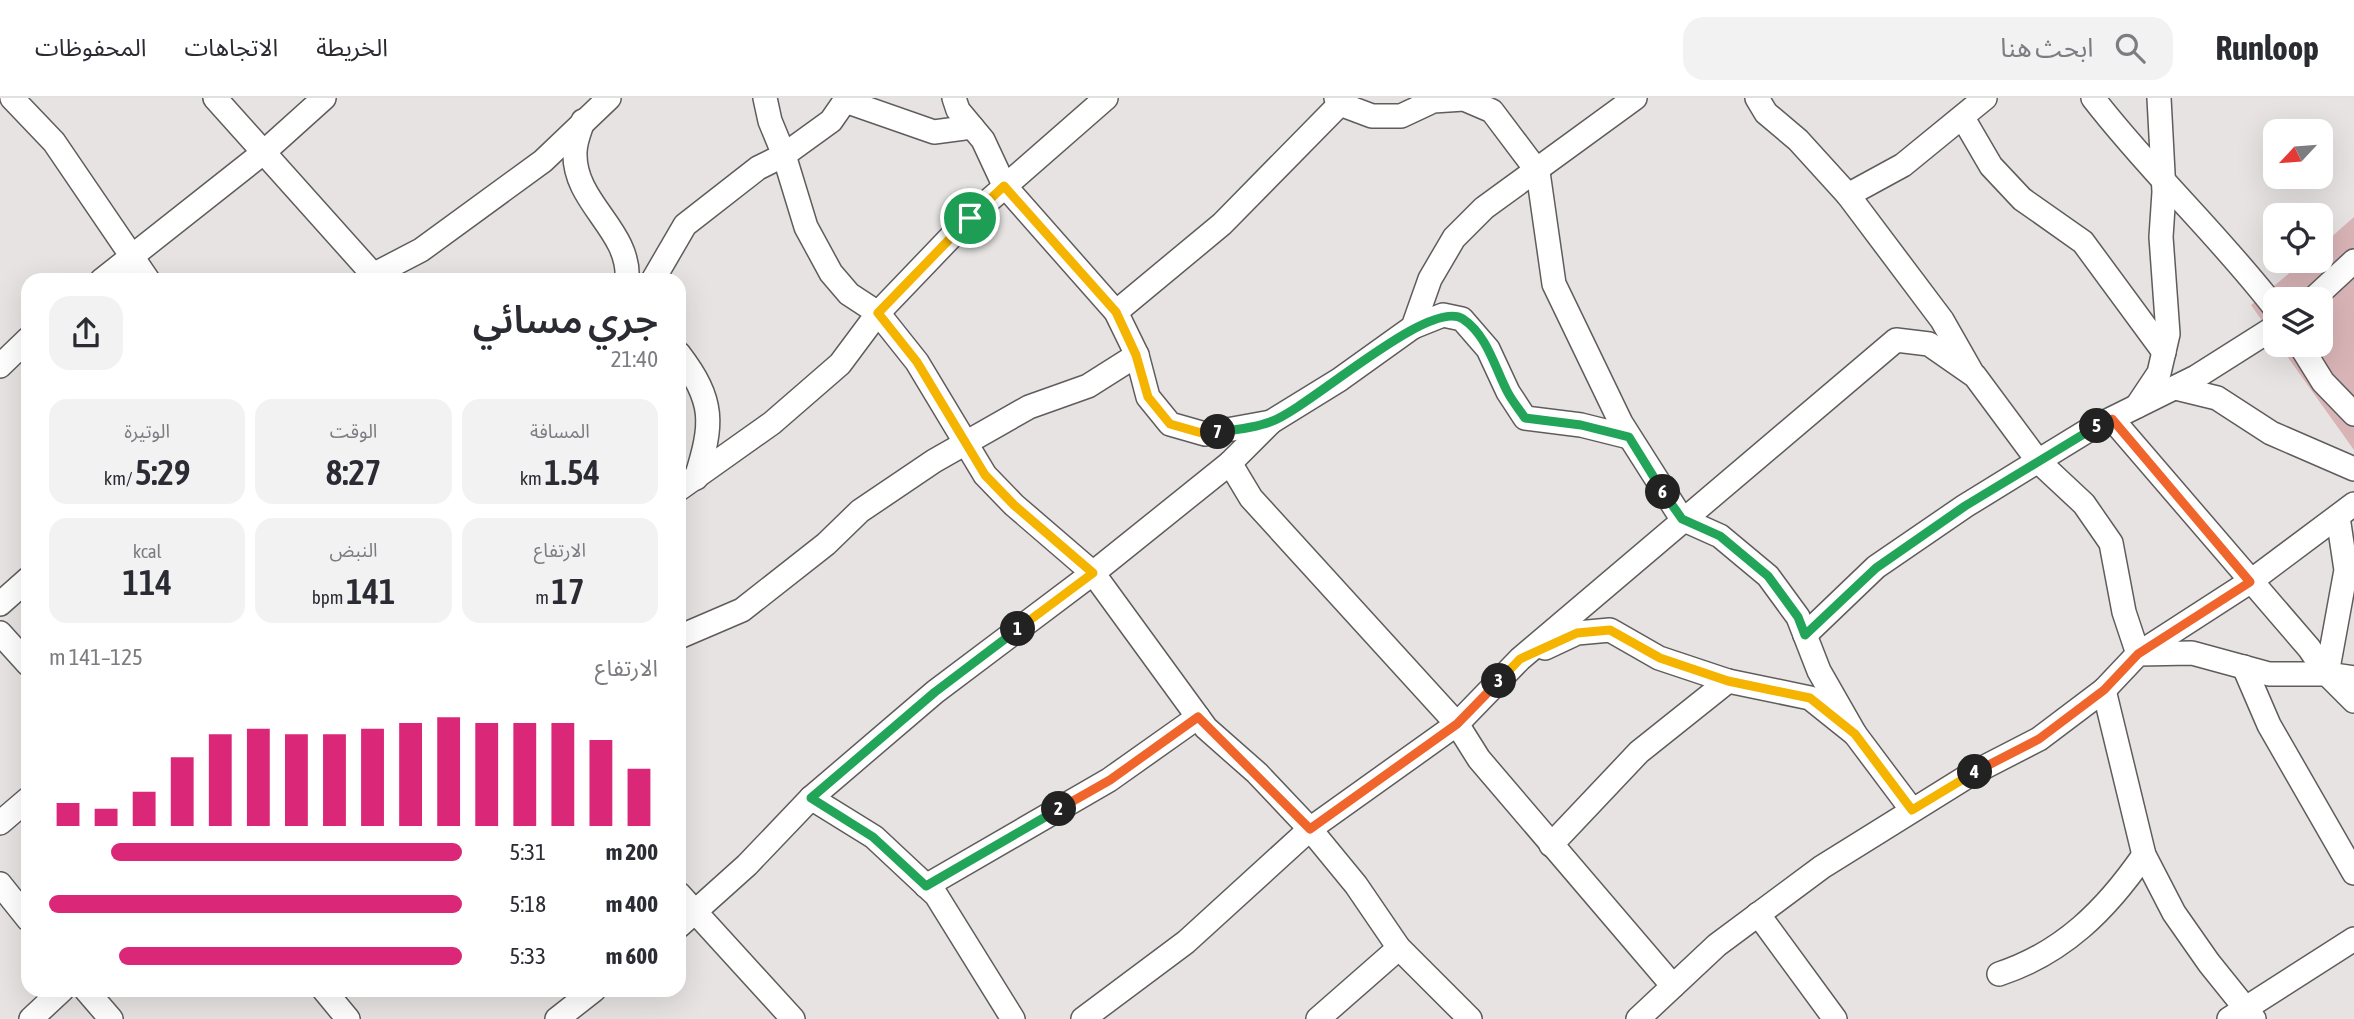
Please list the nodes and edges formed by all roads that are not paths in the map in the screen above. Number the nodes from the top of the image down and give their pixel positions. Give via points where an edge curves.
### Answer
1 (12, 98) edge
2 (215, 98) edge
3 (324, 98) edge
4 (609, 98) edge
5 (765, 98) edge
6 (954, 98) edge
7 (1106, 98) edge
8 (1635, 98) edge
9 (1757, 98) edge
10 (1985, 98) edge
11 (2094, 98) edge
12 (2159, 98) edge
13 (846, 100) edge
14 (1338, 101) edge
15 (1491, 105) edge
16 (1963, 118) junction
17 (583, 121) junction
18 (972, 127) junction
19 (264, 152) junction
20 (784, 155) junction
21 (1538, 172) junction
22 (2164, 181) junction
23 (1004, 186) junction
24 (1848, 195) junction
25 (130, 257) junction
26 (2354, 261) edge
27 (111, 273) edge
28 (143, 273) edge
29 (372, 273) edge
30 (384, 273) edge
31 (628, 273) edge
32 (657, 273) edge
33 (2326, 287) edge
34 (2263, 292) edge
35 (1116, 312) junction
36 (878, 313) junction
37 (1413, 327) junction
38 (2263, 334) edge
39 (21, 346) edge
40 (2164, 352) junction
41 (1136, 355) junction
42 (2307, 357) edge
43 (0, 366) edge
44 (686, 366) edge
45 (1975, 376) junction
46 (2176, 388) junction
47 (2135, 409) junction
48 (2354, 414) edge
49 (2112, 419) junction
50 (1271, 422) junction
51 (1629, 437) junction
52 (967, 442) junction
53 (2038, 461) junction
54 (1230, 463) junction
55 (2354, 469) edge
56 (687, 484) edge
57 (2346, 510) edge
58 (1682, 519) junction
59 (1093, 573) junction
60 (2250, 582) junction
61 (21, 585) edge
62 (0, 604) edge
63 (686, 630) edge
64 (0, 633) edge
65 (1805, 635) junction
66 (2138, 654) junction
67 (21, 656) edge
68 (1520, 659) junction
69 (2244, 667) junction
70 (2327, 674) junction
71 (2354, 678) edge
72 (1728, 681) junction
73 (2104, 690) junction
74 (2354, 701) edge
75 (1198, 717) junction
76 (1457, 724) junction
77 (1855, 734) junction
78 (811, 798) junction
79 (21, 805) edge
80 (1912, 810) junction
81 (0, 823) edge
82 (1310, 829) junction
83 (1551, 845) junction
84 (2144, 855) junction
85 (2354, 873) edge
86 (0, 884) edge
87 (926, 886) junction
88 (686, 900) edge
89 (21, 910) edge
90 (698, 911) junction
91 (1758, 914) junction
92 (686, 920) edge
93 (2354, 939) edge
94 (1399, 948) junction
95 (1998, 974) dead end
96 (1673, 986) junction
97 (55, 997) edge
98 (92, 997) edge
99 (330, 997) edge
100 (585, 997) edge
101 (2244, 1015) edge
102 (31, 1019) edge
103 (111, 1019) edge
104 (348, 1019) edge
105 (557, 1019) edge
106 (793, 1019) edge
107 (1013, 1019) edge
108 (1083, 1019) edge
109 (1318, 1019) edge
110 (1470, 1019) edge
111 (1638, 1019) edge
112 (1835, 1019) edge

1 - 25 street via 54,142
2 - 19 street
3 - 19 street
4 - 17 street
5 - 20 street
6 - 18 street
7 - 23 street
8 - 21 street
9 - 24 street via 1766,113 1798,140
10 - 16 street
11 - 22 street
12 - 22 street
13 - 18 street via 934,132
13 - 20 street via 831,121
14 - 15 street via 1372,116 1401,116 1433,100 1464,99
14 - 35 street via 1222,224
15 - 21 street
16 - 24 street via 1903,165
16 - 40 street via 1991,166 2022,200 2083,242
17 - 30 street via 543,161
17 - 31 street via 575,153 585,194 617,238
18 - 23 street
19 - 25 street
19 - 29 street
20 - 32 street via 758,168 685,225
20 - 36 street via 806,227 831,272 849,294
21 - 37 street via 1484,208 1454,238 1430,279
21 - 51 street via 1554,284
22 - 34 street
22 - 40 street via 2161,237 2168,334
23 - 35 street
23 - 36 street
24 - 45 street via 1942,320
25 - 27 street
25 - 28 street
26 - 33 street
35 - 41 street
36 - 52 street via 917,362
36 - 56 street via 840,364 772,423
37 - 50 street
37 - 51 street via 1443,315 1462,318 1489,349 1525,418
38 - 46 street
39 - 43 street
40 - 47 street via 2159,373
41 - 50 street via 1148,397 1170,424 1205,434
41 - 52 street via 1088,386 1029,407
42 - 48 street via 2323,382
44 - 56 street via 708,403 708,438
45 - 53 street
45 - 58 street via 1929,344 1896,340
46 - 47 street
46 - 55 street via 2217,398 2271,433
47 - 49 street
49 - 53 street
49 - 60 street
50 - 54 street
51 - 58 street
52 - 59 street via 985,475
52 - 63 street via 860,512 742,610
53 - 65 street via 1876,568
53 - 66 street via 2084,504 2111,543 2124,612
54 - 59 street
54 - 76 street via 1251,498
57 - 60 street
57 - 70 street via 2346,570
58 - 65 street via 1720,536 1768,576 1798,617
58 - 68 street
59 - 75 street
59 - 78 street via 935,692
60 - 66 street
60 - 70 street
61 - 62 street
64 - 67 street
65 - 77 street via 1819,671
66 - 69 street via 2192,653
66 - 73 street
68 - 72 street via 1577,633 1610,630 1660,658
68 - 76 street
69 - 70 street via 2269,674
69 - 85 street via 2269,724
70 - 71 street
70 - 74 street
72 - 77 street via 1810,698
72 - 83 street via 1639,752
73 - 80 street via 2039,739
73 - 84 street
75 - 82 street
75 - 87 street via 1110,780
76 - 82 street
76 - 83 street via 1479,759
77 - 80 street
78 - 87 street via 873,837
78 - 90 street
79 - 81 street
80 - 91 street
82 - 94 street
82 - 108 street via 1186,942
83 - 96 street
84 - 95 street via 2114,898 2072,937 2022,966
84 - 101 street via 2174,912
86 - 89 street
87 - 107 street
88 - 90 street
90 - 92 street
90 - 106 street
91 - 96 street
91 - 112 street
93 - 101 street
94 - 109 street
94 - 110 street
96 - 111 street
97 - 102 street
98 - 103 street
99 - 104 street
100 - 105 street

